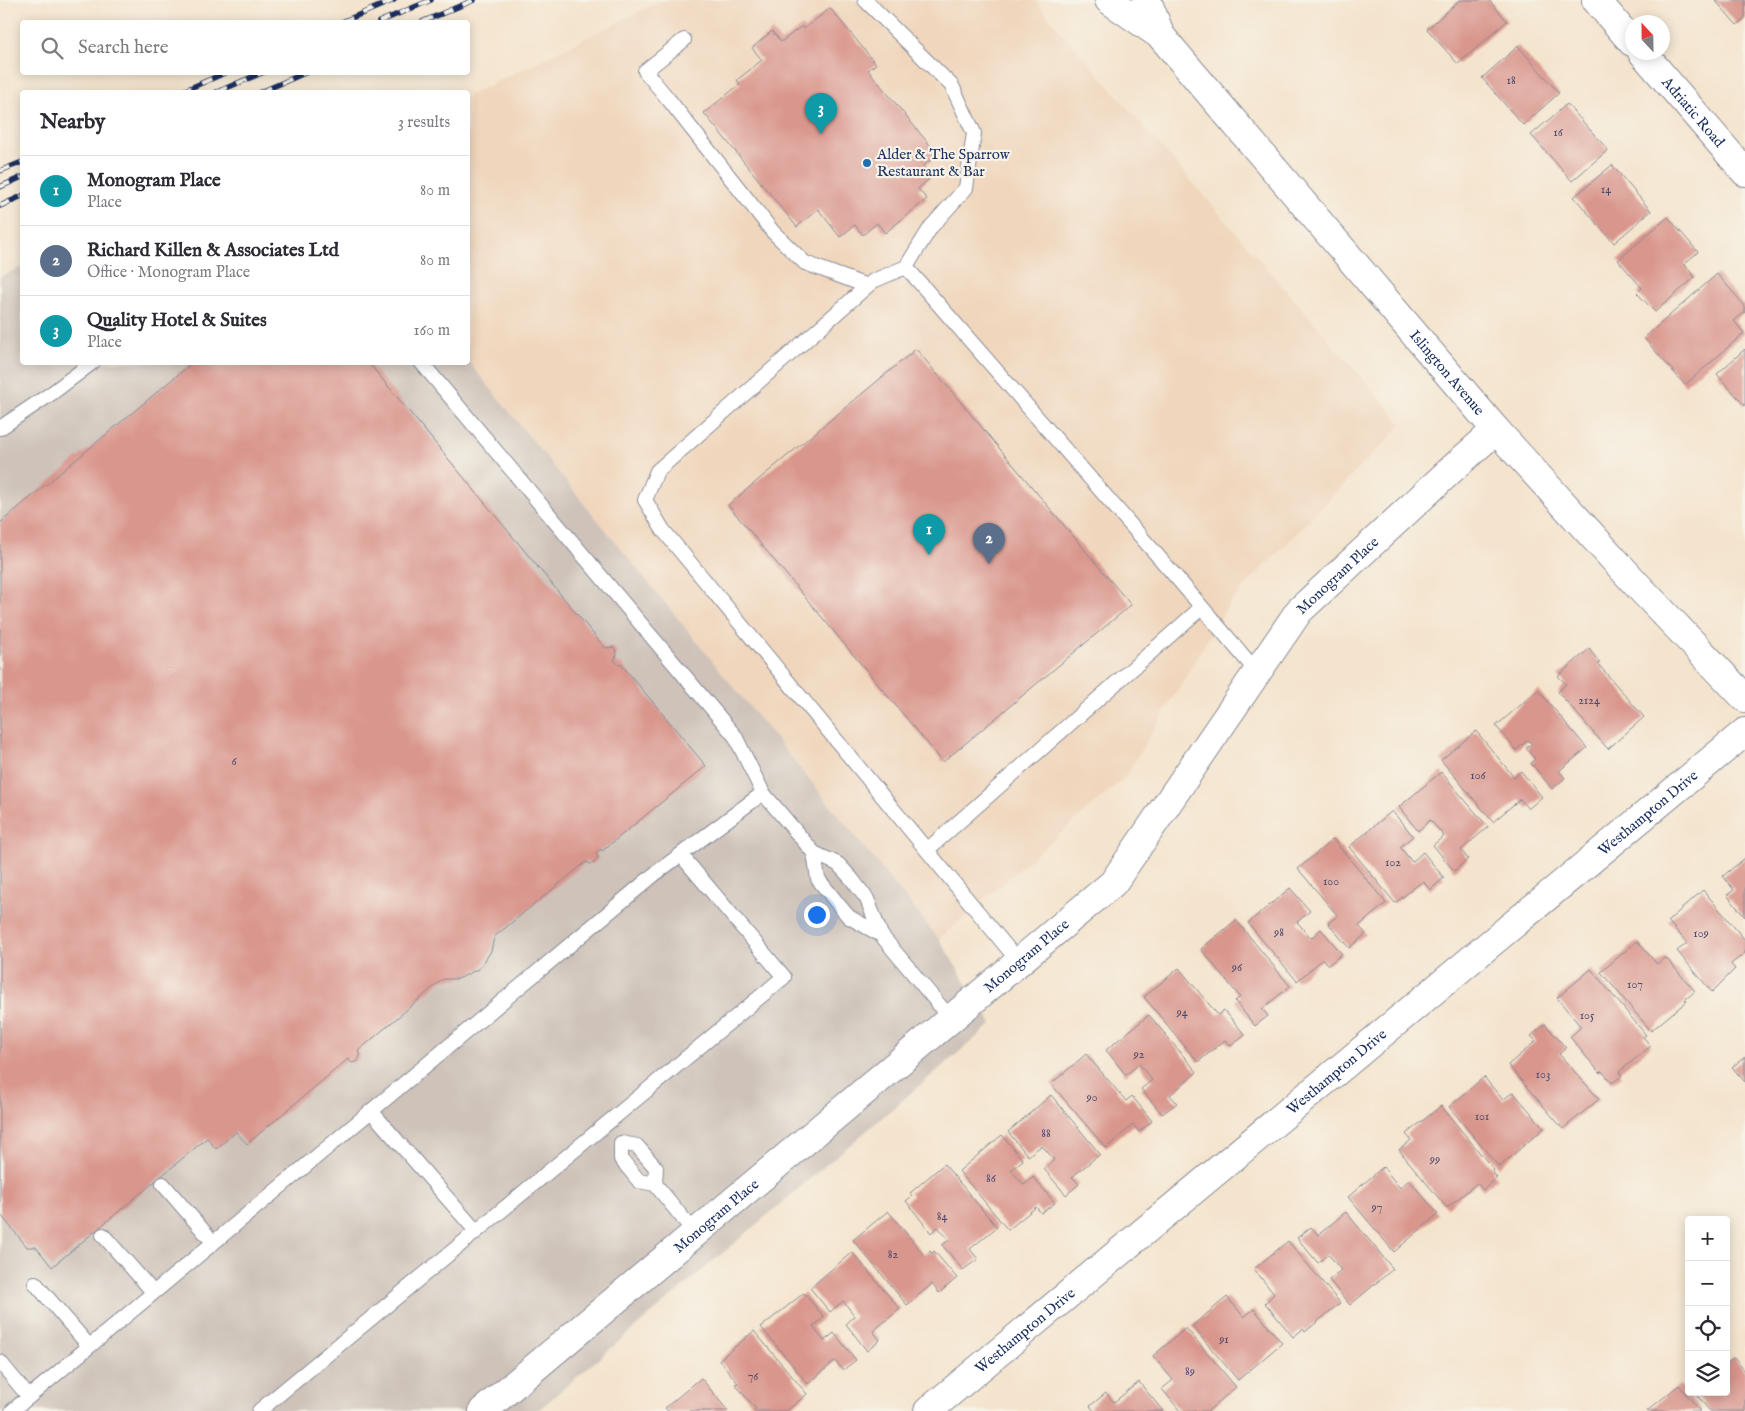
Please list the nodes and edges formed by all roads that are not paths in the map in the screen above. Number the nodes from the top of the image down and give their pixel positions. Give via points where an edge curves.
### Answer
1 (865, 0) edge
2 (1109, 0) edge
3 (1147, 0) edge
4 (1596, 0) edge
5 (1625, 34) edge
6 (1161, 36) junction
7 (684, 40) dead end
8 (1649, 60) edge
9 (1745, 172) edge
10 (906, 267) junction
11 (867, 286) junction
12 (89, 365) edge
13 (424, 365) edge
14 (0, 428) edge
15 (1496, 430) junction
16 (1202, 608) junction
17 (1256, 672) junction
18 (1745, 698) edge
19 (1745, 732) edge
20 (763, 793) junction
21 (926, 850) junction
22 (814, 853) junction
23 (681, 854) junction
24 (881, 934) junction
25 (1019, 962) junction
26 (951, 1019) junction
27 (371, 1111) junction
28 (606, 1124) junction
29 (621, 1142) junction
30 (163, 1184) dead end
31 (655, 1184) junction
32 (476, 1231) junction
33 (695, 1233) junction
34 (103, 1235) dead end
35 (213, 1242) junction
36 (35, 1283) dead end
37 (153, 1292) junction
38 (89, 1346) junction
39 (0, 1362) edge
40 (29, 1397) junction
41 (12, 1411) edge
42 (260, 1411) edge
43 (482, 1411) edge
44 (928, 1411) edge

1 - 10 lane via 952,86 974,133 966,188 931,227
2 - 6 street, Islington Avenue
3 - 6 street, Islington Avenue
4 - 5 street
6 - 15 street, Islington Avenue
7 - 11 lane via 645,72 773,232 805,264
8 - 9 street, Adriatic Road
10 - 11 lane
10 - 16 lane
11 - 21 lane via 656,471 645,500 663,530
12 - 14 lane
13 - 20 lane via 735,736
15 - 17 street, Monogram Place via 1299,611
15 - 18 street, Islington Avenue
16 - 17 lane
16 - 21 lane
17 - 25 street, Monogram Place via 1113,883
19 - 44 street, Westhampton Drive
20 - 22 lane
20 - 23 lane
21 - 25 lane
22 - 24 lane via 838,864 851,878 867,899
22 - 24 lane via 818,879 842,909 849,917
23 - 27 lane
23 - 28 lane via 784,977
24 - 26 lane
25 - 26 street, Monogram Place
26 - 33 street, Monogram Place
27 - 32 lane
27 - 35 lane
28 - 29 lane
28 - 32 lane
29 - 31 lane via 637,1146 656,1168
29 - 31 lane via 621,1159 633,1174 639,1181
30 - 35 lane
31 - 33 lane
32 - 42 lane
33 - 43 street, Monogram Place
34 - 37 lane
35 - 37 lane
36 - 38 lane
37 - 38 lane
38 - 40 lane
39 - 40 lane
40 - 41 lane

